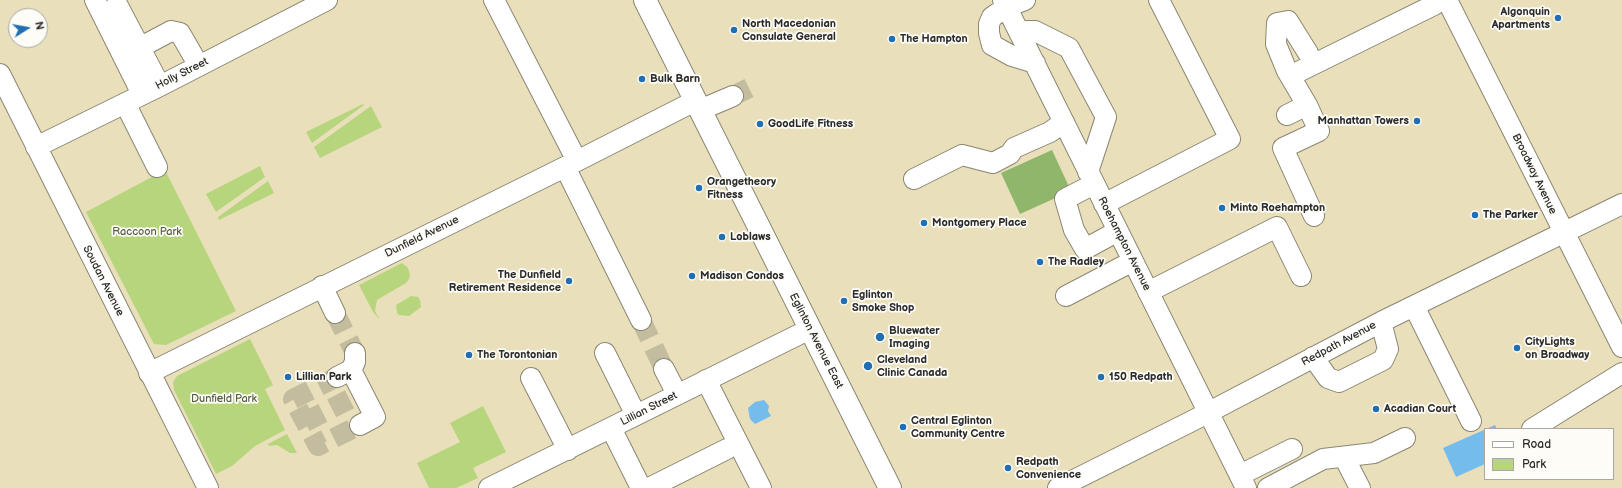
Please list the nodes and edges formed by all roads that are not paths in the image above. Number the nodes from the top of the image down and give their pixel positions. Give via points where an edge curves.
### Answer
1 (95, 0) edge
2 (327, 0) edge
3 (494, 0) edge
4 (645, 0) edge
5 (1159, 0) edge
6 (1012, 2) edge
7 (1433, 2) edge
8 (117, 4) dead end
9 (1019, 31) junction
10 (139, 48) junction
11 (1308, 53) junction
12 (1035, 64) junction
13 (199, 66) junction
14 (0, 74) edge
15 (1290, 76) junction
16 (160, 86) junction
17 (733, 96) tunnel mouth
18 (133, 99) junction
19 (1307, 105) junction
20 (697, 106) junction
21 (1288, 114) dead end
22 (1064, 122) junction
23 (36, 147) junction
24 (571, 164) junction
25 (157, 167) dead end
26 (1144, 170) dead end
27 (1091, 178) junction
28 (914, 179) dead end
29 (1111, 201) junction
30 (1622, 204) edge
31 (1314, 216) dead end
32 (1118, 231) junction
33 (1564, 234) junction
34 (1133, 261) junction
35 (1301, 276) dead end
36 (322, 286) junction
37 (1148, 292) junction
38 (1066, 296) dead end
39 (1414, 306) junction
40 (335, 313) tunnel mouth
41 (640, 320) tunnel mouth
42 (1382, 322) junction
43 (810, 329) junction
44 (1622, 347) edge
45 (605, 353) dead end
46 (1314, 357) junction
47 (347, 367) tunnel mouth
48 (664, 369) tunnel mouth
49 (149, 373) junction
50 (1622, 373) edge
51 (531, 378) dead end
52 (706, 380) junction
53 (677, 394) junction
54 (1209, 412) junction
55 (636, 415) junction
56 (1471, 420) dead end
57 (360, 425) tunnel mouth
58 (611, 428) junction
59 (1534, 428) edge
60 (1405, 438) dead end
61 (727, 449) dead end
62 (1292, 449) dead end
63 (568, 450) junction
64 (1344, 457) junction
65 (520, 481) edge
66 (1243, 481) edge
67 (208, 488) edge
68 (489, 488) edge
69 (642, 488) edge
70 (649, 488) edge
71 (761, 488) edge
72 (890, 488) edge
73 (1058, 488) edge
74 (1268, 488) edge
75 (1360, 488) edge

1 - 18 street
2 - 13 street, Holly Street
3 - 24 street
4 - 20 main road, Eglinton Avenue East
5 - 29 street via 1230,139
6 - 9 street, Roehampton Avenue
6 - 12 street via 992,17 989,24 992,45
7 - 11 street
7 - 15 street
7 - 33 street, Broadway Avenue
8 - 10 street
9 - 12 street, Roehampton Avenue
9 - 27 street via 1034,31 1069,48 1106,117
10 - 13 street via 171,31 180,33
10 - 16 street
11 - 15 street
11 - 15 street via 1288,21 1276,19 1276,44
12 - 22 street, Roehampton Avenue
13 - 16 street, Holly Street
14 - 23 street, Soudan Avenue
15 - 19 street
16 - 18 street, Holly Street
17 - 20 street, Dunfield Avenue
18 - 23 street, Holly Street
18 - 25 street
19 - 21 street
19 - 31 street via 1319,131 1283,148
20 - 24 street, Dunfield Avenue
20 - 43 main road, Eglinton Avenue East
22 - 27 street, Roehampton Avenue
22 - 28 street via 1050,132 1014,148 1010,154 993,163 962,155
23 - 49 street, Soudan Avenue
24 - 36 street, Dunfield Avenue
24 - 41 street
26 - 29 street via 1120,182
27 - 29 street, Roehampton Avenue
27 - 32 street via 1065,199 1074,230 1085,249
29 - 32 street, Roehampton Avenue
30 - 33 street, Redpath Avenue
32 - 34 street, Roehampton Avenue
33 - 39 street, Redpath Avenue
33 - 44 street, Broadway Avenue
34 - 37 street, Roehampton Avenue
34 - 38 street
35 - 37 street via 1276,227
36 - 40 street
36 - 49 street, Dunfield Avenue
37 - 54 street, Roehampton Avenue
39 - 42 street, Redpath Avenue
39 - 56 street
42 - 46 street, Redpath Avenue
42 - 46 street via 1388,349 1383,360 1339,382 1328,378
43 - 52 street, Lillian Street
43 - 72 main road, Eglinton Avenue East
45 - 55 street
46 - 54 street, Redpath Avenue
47 - 57 street via 357,395 375,417
48 - 53 street
49 - 67 street, Soudan Avenue
50 - 59 street
51 - 63 street
52 - 53 street, Lillian Street
52 - 71 street
53 - 55 street, Lillian Street
54 - 66 street, Roehampton Avenue
54 - 73 street, Redpath Avenue
55 - 58 street, Lillian Street
58 - 63 street, Lillian Street
58 - 69 street
60 - 64 street via 1374,452
61 - 70 street
62 - 66 street
63 - 65 street, Lillian Street
64 - 74 street via 1323,458
64 - 75 street
65 - 68 street, Lillian Street

